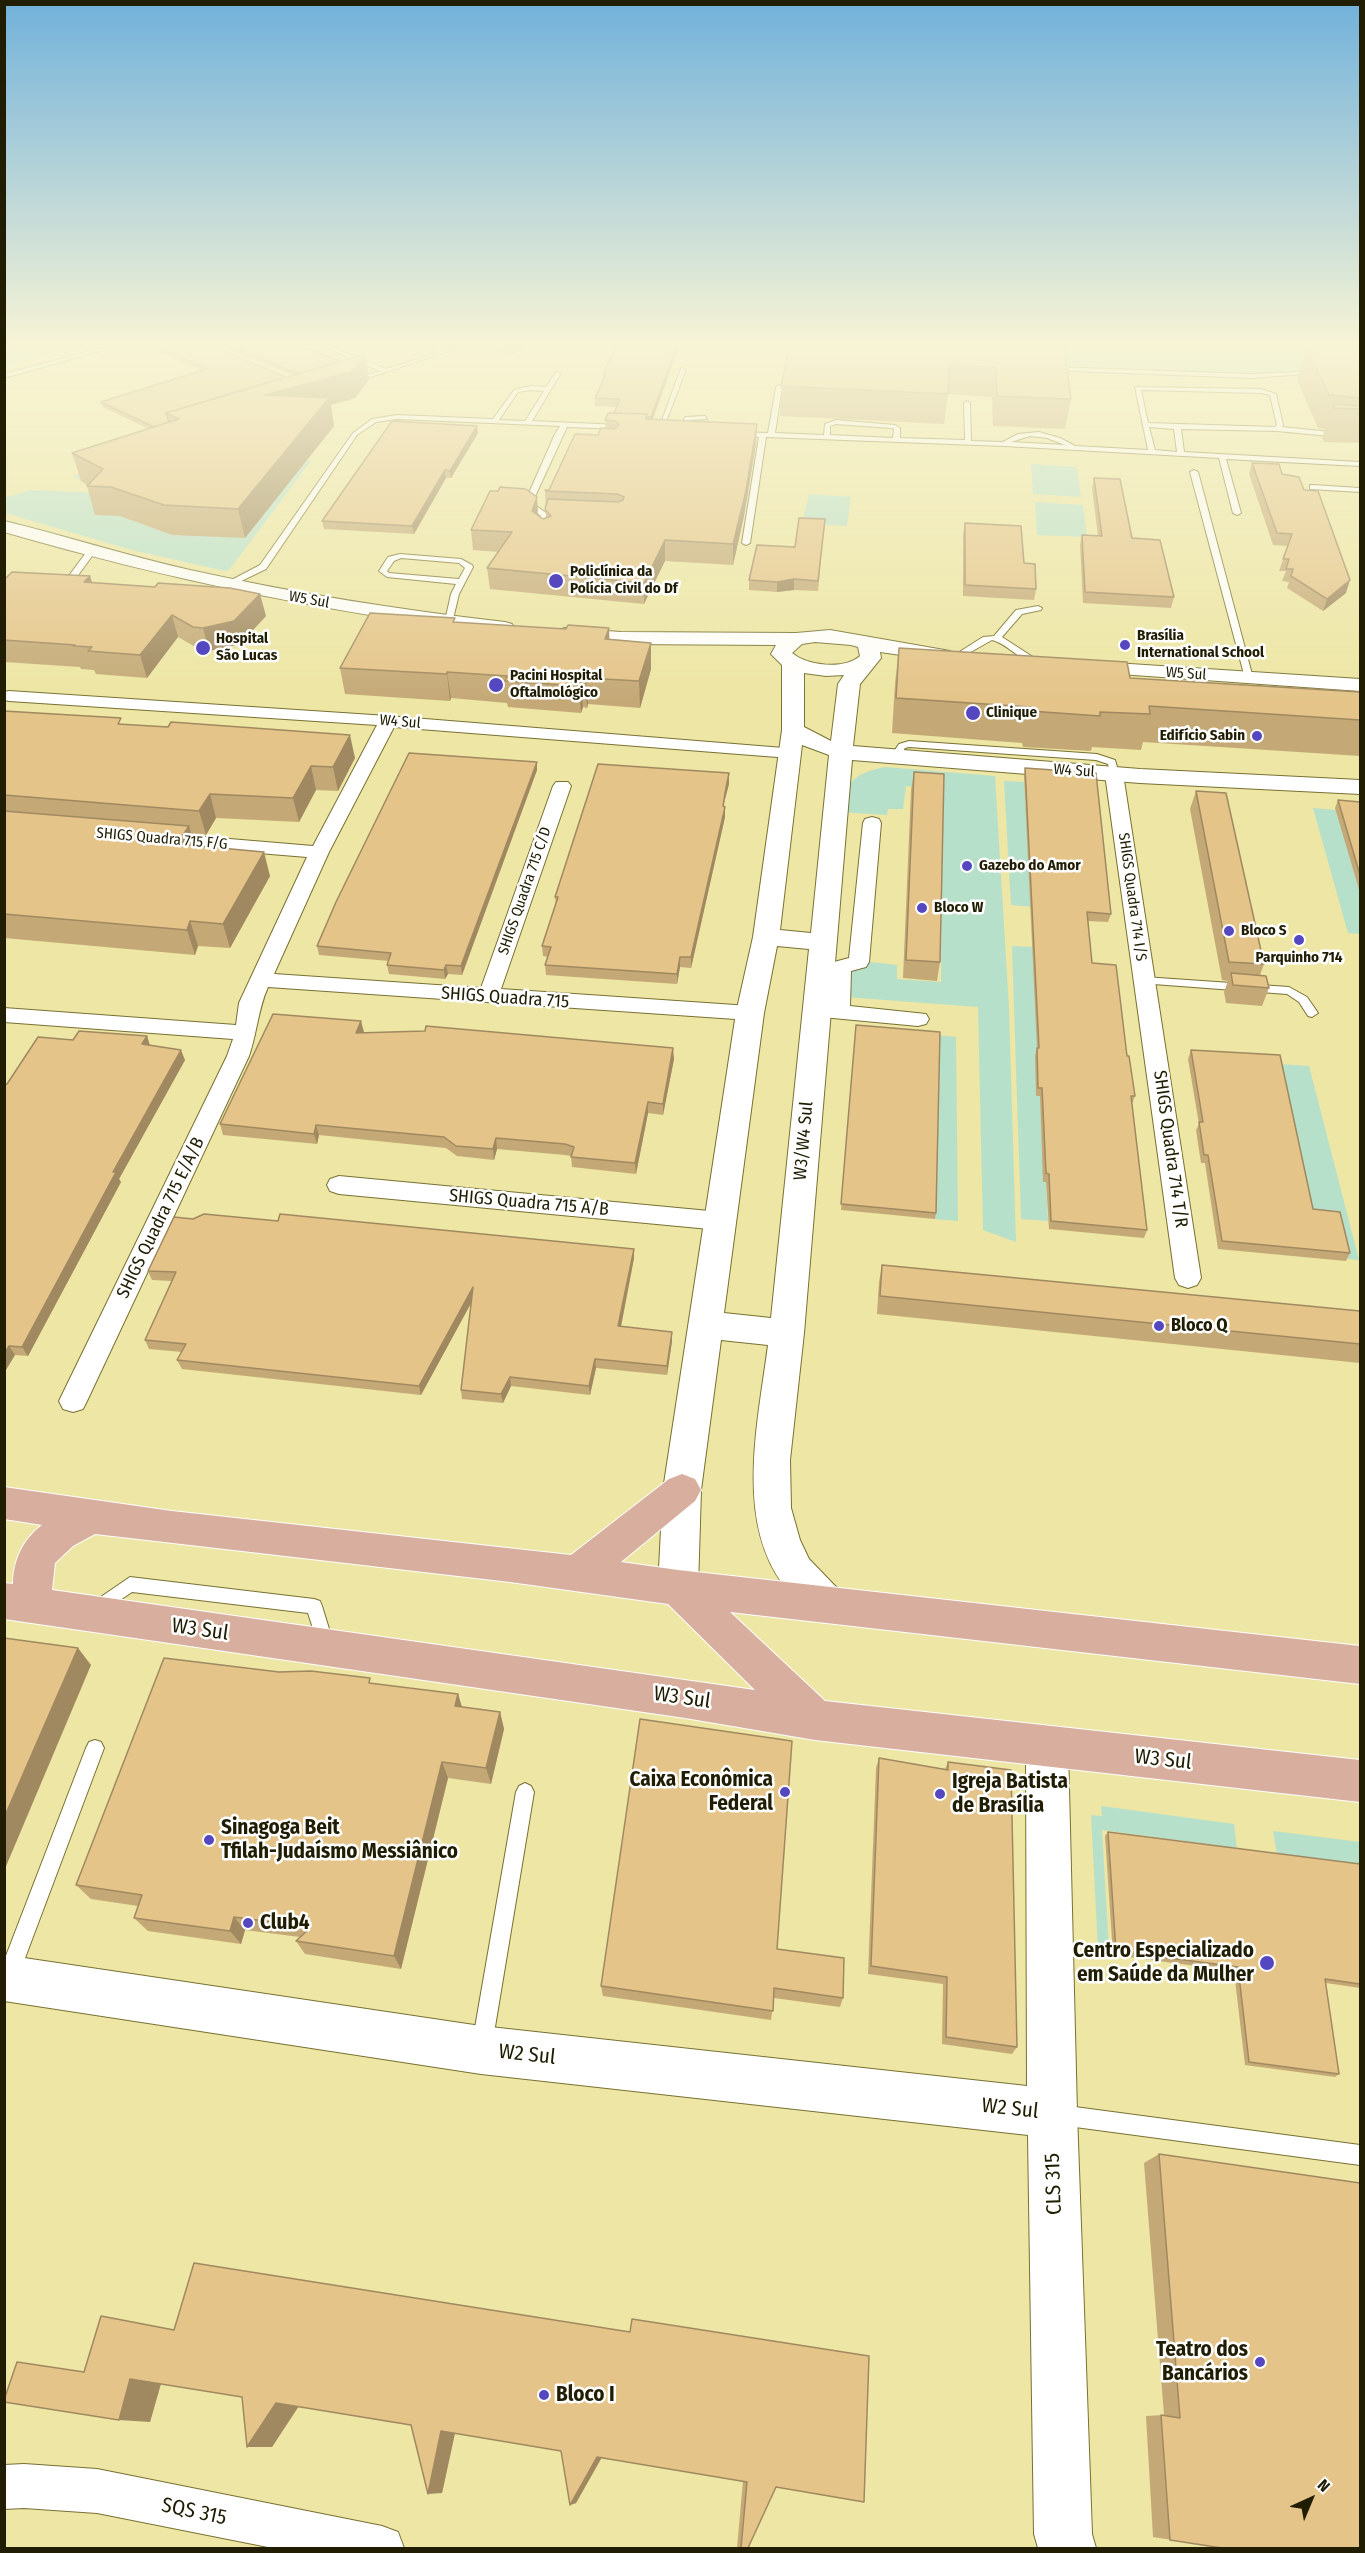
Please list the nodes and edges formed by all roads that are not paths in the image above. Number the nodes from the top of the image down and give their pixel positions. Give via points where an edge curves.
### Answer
1 (336, 464) edge
2 (545, 464) edge
3 (761, 464) edge
4 (1224, 464) edge
5 (1194, 472) dead end
6 (1313, 487) dead end
7 (1360, 490) edge
8 (1237, 513) dead end
9 (545, 515) junction
10 (555, 516) edge
11 (4, 526) edge
12 (546, 536) edge
13 (746, 543) dead end
14 (92, 552) junction
15 (262, 580) junction
16 (461, 582) junction
17 (47, 585) edge
18 (1038, 608) dead end
19 (449, 621) junction
20 (522, 630) edge
21 (543, 632) edge
22 (998, 639) junction
23 (868, 645) junction
24 (792, 654) junction
25 (957, 656) junction
26 (1036, 663) junction
27 (862, 666) junction
28 (1249, 678) junction
29 (1360, 685) edge
30 (9, 696) dead end
31 (388, 721) junction
32 (792, 741) junction
33 (840, 764) junction
34 (1114, 774) junction
35 (562, 786) dead end
36 (1360, 787) edge
37 (872, 823) dead end
38 (4, 826) edge
39 (319, 852) junction
40 (766, 937) junction
41 (825, 942) junction
42 (261, 980) junction
43 (1144, 981) junction
44 (488, 997) junction
45 (827, 1011) junction
46 (750, 1013) junction
47 (1312, 1013) dead end
48 (4, 1015) edge
49 (918, 1019) dead end
50 (1150, 1020) joint
51 (246, 1033) junction
52 (339, 1185) dead end
53 (720, 1221) junction
54 (1188, 1278) dead end
55 (705, 1325) junction
56 (787, 1333) junction
57 (74, 1401) dead end
58 (682, 1490) junction
59 (4, 1503) edge
60 (89, 1518) junction
61 (579, 1572) junction
62 (678, 1588) junction
63 (20, 1604) edge
64 (826, 1604) junction
65 (1357, 1666) edge
66 (815, 1720) junction
67 (1047, 1747) junction
68 (95, 1749) dead end
69 (1360, 1781) edge
70 (525, 1792) dead end
71 (6, 1978) edge
72 (481, 2050) junction
73 (1052, 2114) junction
74 (1360, 2155) edge
75 (4, 2487) edge
76 (382, 2548) edge
77 (1067, 2548) edge

1 - 15 lane
2 - 9 lane via 528,504
3 - 13 lane
4 - 8 lane
5 - 28 lane
6 - 7 lane
9 - 10 lane
9 - 12 lane via 540,531
11 - 14 main road, W5 Sul
14 - 15 main road, W5 Sul via 226,585
14 - 17 lane via 68,583
15 - 19 main road, W5 Sul
16 - 16 lane via 387,575 383,571 400,556 461,561 469,567
16 - 19 lane
18 - 22 lane via 1019,612
19 - 20 main road, W5 Sul
21 - 24 main road via 762,655
22 - 25 lane via 984,640
22 - 26 lane
23 - 24 main road, W5 Sul via 839,637
23 - 25 main road, W5 Sul
23 - 27 main road, W3/W4 Sul via 871,658
24 - 27 main road via 836,669
24 - 32 main road
25 - 26 main road, W5 Sul
26 - 28 main road, W5 Sul
27 - 33 main road, W3/W4 Sul via 849,684
28 - 29 main road, W5 Sul
30 - 31 street, W4 Sul
31 - 32 street, W4 Sul
31 - 39 street
32 - 33 main road, W4 Sul via 816,743
32 - 40 main road
33 - 34 main road, W4 Sul via 895,757
33 - 41 main road, W3/W4 Sul
34 - 36 main road, W4 Sul
34 - 43 street, SHIGS Quadra 714 I/S
35 - 44 street, SHIGS Quadra 715 C/D
37 - 45 street via 859,962 842,967
38 - 39 street, SHIGS Quadra 715 F/G
39 - 42 street
40 - 41 main road
40 - 46 main road
41 - 45 main road, W3/W4 Sul
42 - 44 street, SHIGS Quadra 715
42 - 51 street via 250,1003
43 - 47 lane via 1289,991 1299,996
43 - 50 street, SHIGS Quadra 714 I/S
44 - 46 street, SHIGS Quadra 715
45 - 49 street
45 - 56 main road, W3/W4 Sul
46 - 53 main road
48 - 51 street
50 - 54 street, SHIGS Quadra 714 T/R
51 - 57 street, SHIGS Quadra 715 E/A/B
52 - 53 street, SHIGS Quadra 715 A/B
53 - 55 main road
55 - 56 main road
55 - 58 main road
56 - 64 main road, W3/W4 Sul via 772,1460 772,1508 795,1571
58 - 61 main road
58 - 62 main road
59 - 60 main road
60 - 61 main road
60 - 63 main road via 44,1547 36,1557 31,1585
61 - 62 main road
62 - 64 main road
62 - 66 main road
63 - 66 main road, W3 Sul
64 - 65 main road
66 - 67 main road, W3 Sul
67 - 69 main road, W3 Sul
67 - 73 main road, CLS 315
68 - 71 lane
70 - 72 lane
71 - 72 main road, W2 Sul
72 - 73 main road, W2 Sul
73 - 74 lane
73 - 77 main road, CLS 315 via 1063,2534
75 - 76 street, SQS 315 via 97,2491

